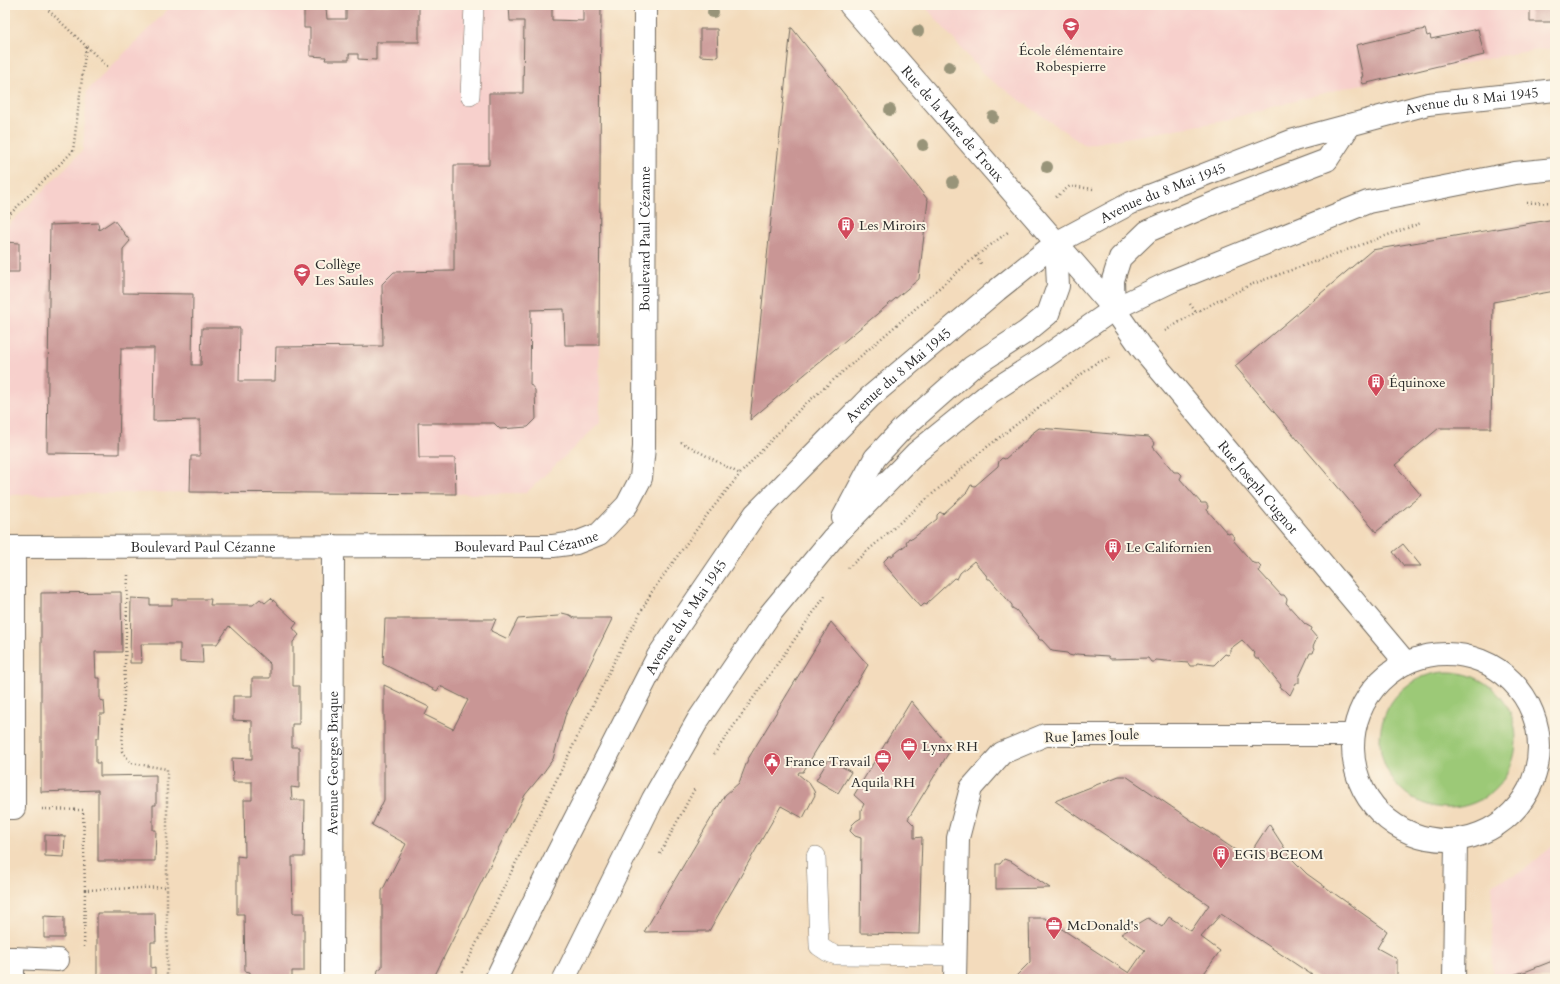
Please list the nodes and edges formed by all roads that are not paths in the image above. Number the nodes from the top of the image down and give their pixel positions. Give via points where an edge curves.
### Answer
1 (474, 5) edge
2 (645, 5) edge
3 (850, 5) edge
4 (1555, 90) edge
5 (470, 96) dead end
6 (1350, 125) junction
7 (1555, 169) edge
8 (1056, 243) junction
9 (1114, 309) junction
10 (832, 539) junction
11 (333, 546) junction
12 (9, 547) edge
13 (1406, 663) junction
14 (1352, 735) junction
15 (1547, 736) edge
16 (9, 808) edge
17 (1456, 841) junction
18 (816, 856) dead end
19 (955, 956) junction
20 (58, 960) road end
21 (10, 965) edge
22 (332, 979) edge
23 (496, 979) edge
24 (564, 979) edge
25 (955, 979) edge
26 (1454, 979) edge

1 - 5 lane
2 - 11 street, Boulevard Paul Cézanne via 644,447 641,478 627,505 599,534 576,543 554,546
3 - 8 street, Rue de la Mare de Troux
4 - 6 street, Avenue du 8 Mai 1945 via 1428,104
6 - 8 street, Avenue du 8 Mai 1945 via 1294,140 1131,202
6 - 9 street via 1327,160 1148,231 1120,258 1113,280
7 - 9 street via 1515,173 1368,202 1172,281
8 - 9 street, Rue de la Mare de Troux
8 - 10 street via 1058,286 1048,314 1026,332 972,367 903,428 874,458
8 - 23 street, Avenue du 8 Mai 1945 via 870,397 755,514 658,656
9 - 10 street via 991,392 922,448
9 - 13 street, Rue Joseph Cugnot via 1140,346
10 - 24 street via 770,614 698,720 653,799
11 - 12 street, Boulevard Paul Cézanne
11 - 22 street, Avenue Georges Braque
12 - 16 street
13 - 14 street via 1386,675 1370,692 1358,712
13 - 15 street via 1434,654 1463,655 1491,665 1514,683
14 - 17 street via 1353,764 1362,790 1378,813 1401,830 1427,840
14 - 19 street, Rue James Joule via 1045,735 1002,753 970,788 958,838
15 - 17 street via 1527,793 1509,817 1484,833
17 - 26 street
18 - 19 lane via 819,946 836,955
19 - 25 street, Rue James Joule
20 - 21 street

